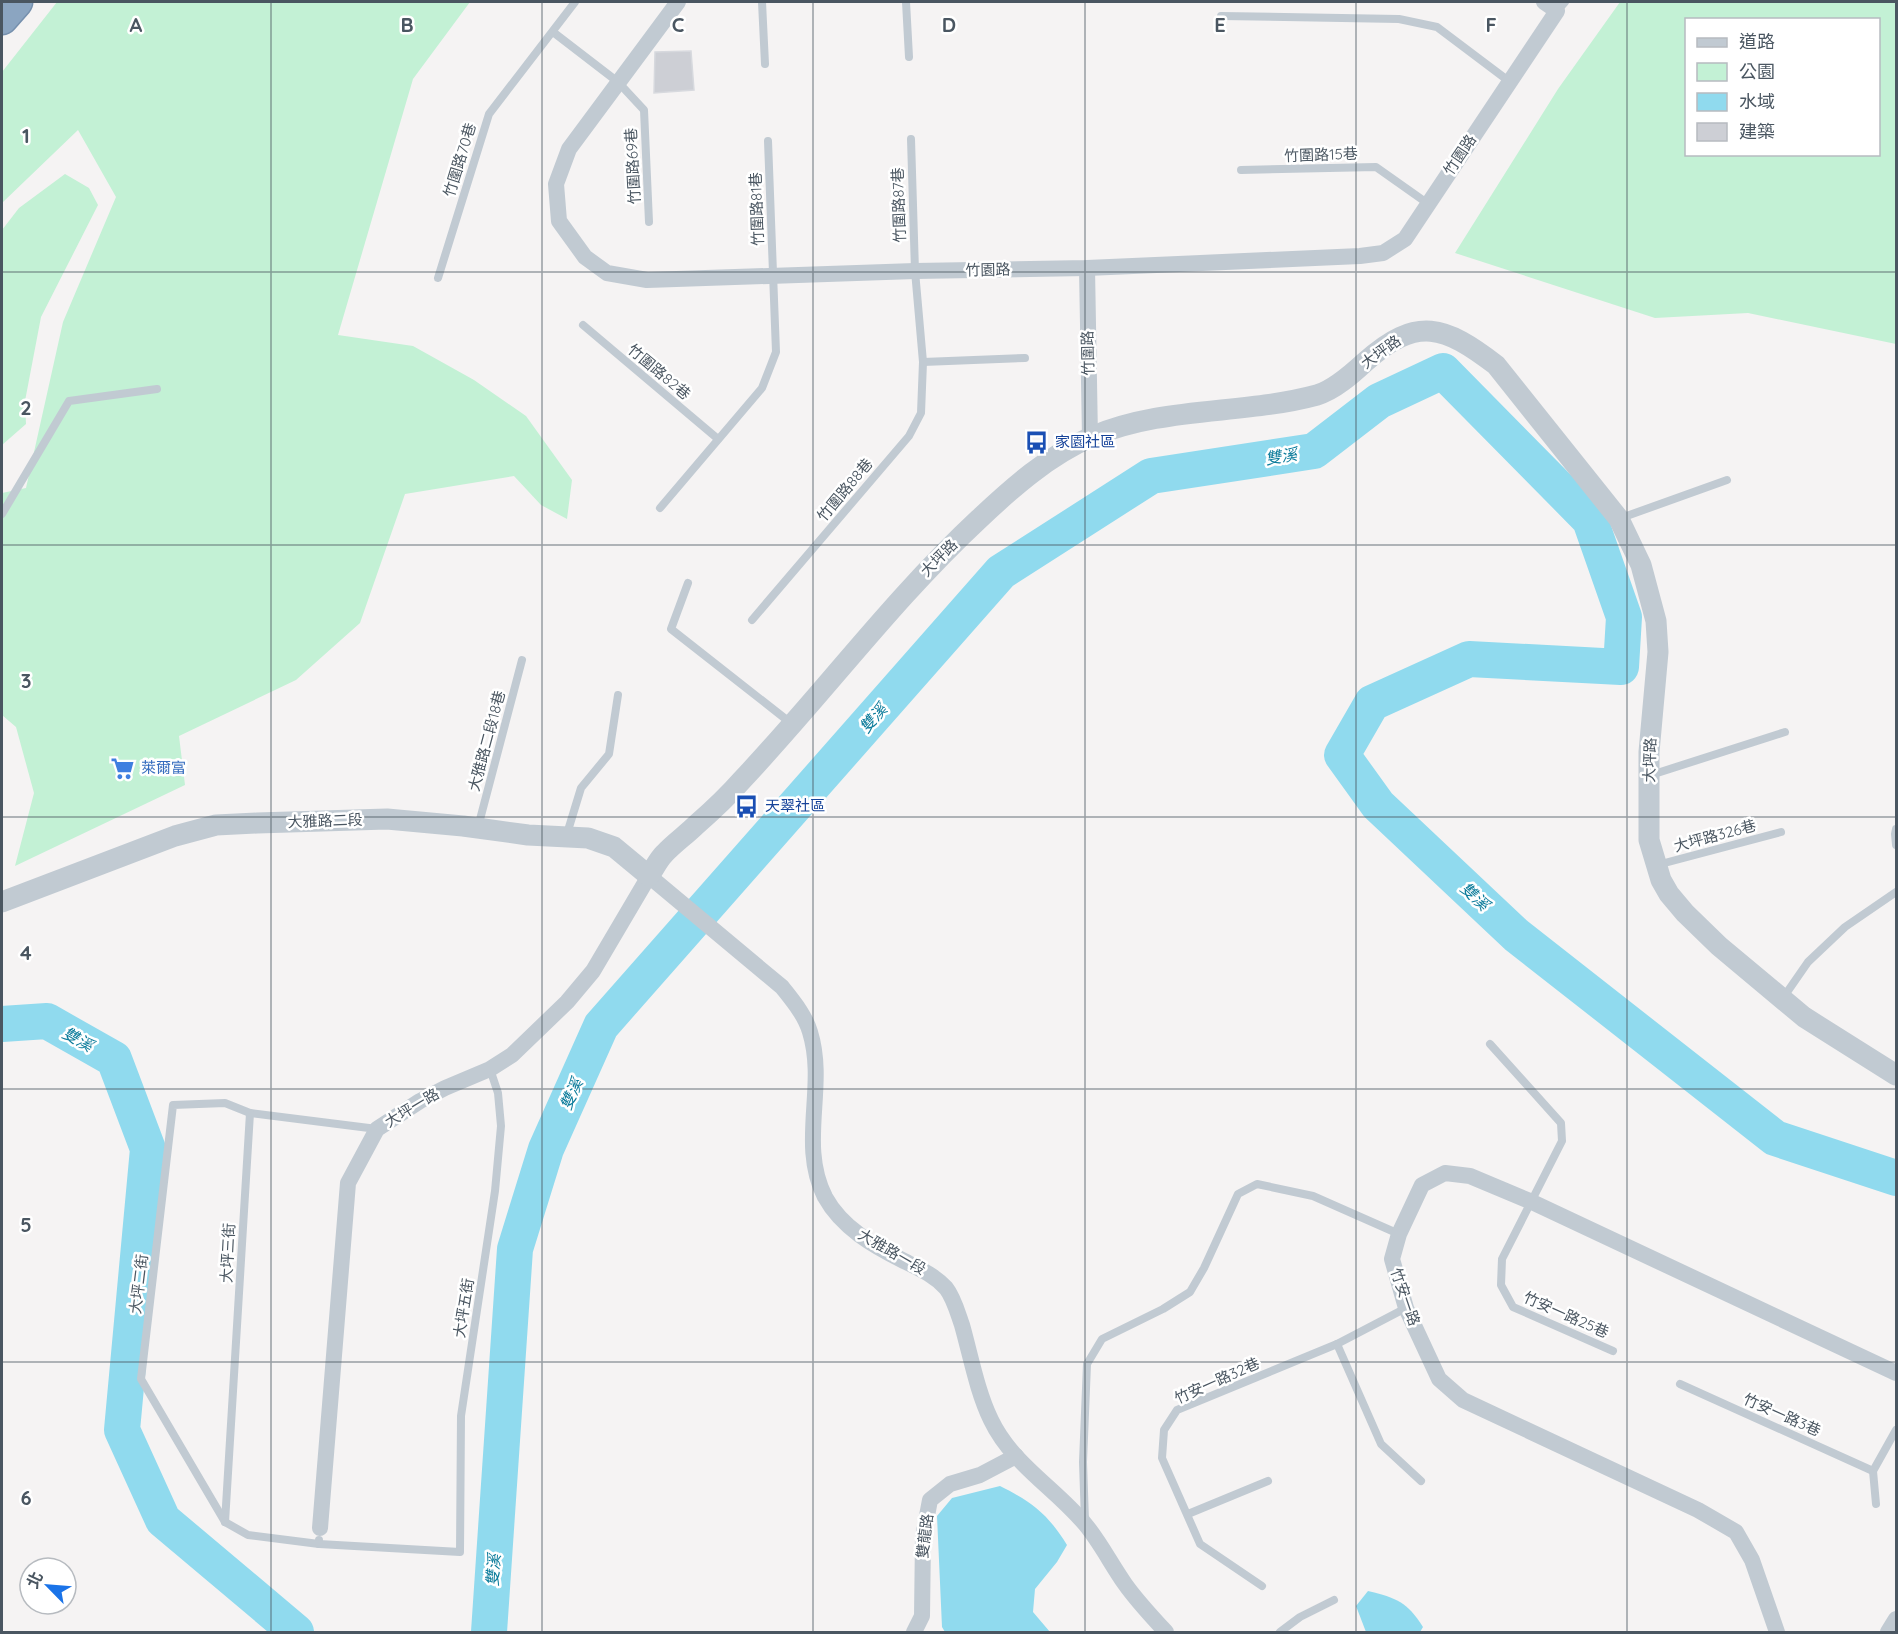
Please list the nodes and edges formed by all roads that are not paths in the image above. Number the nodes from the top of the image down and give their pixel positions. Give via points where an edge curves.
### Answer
1 (16, 2) edge
2 (575, 2) edge
3 (678, 2) edge
4 (762, 2) edge
5 (906, 2) edge
6 (1556, 5) edge
7 (1221, 16) dead end
8 (2, 20) edge
9 (552, 32) junction
10 (909, 57) dead end
11 (765, 64) dead end
12 (618, 82) junction
13 (1510, 82) junction
14 (911, 138) dead end
15 (768, 141) dead end
16 (1241, 170) dead end
17 (1427, 203) junction
18 (650, 222) dead end
19 (1087, 268) junction
20 (915, 271) junction
21 (772, 276) junction
22 (438, 278) dead end
23 (583, 325) dead end
24 (1025, 358) dead end
25 (922, 362) junction
26 (157, 389) dead end
27 (1090, 438) junction
28 (718, 439) junction
29 (1728, 480) dead end
30 (660, 508) dead end
31 (2, 514) edge
32 (1619, 519) junction
33 (688, 583) dead end
34 (752, 620) dead end
35 (522, 660) dead end
36 (618, 695) dead end
37 (792, 724) junction
38 (1785, 732) dead end
39 (1649, 776) junction
40 (477, 828) junction
41 (1896, 829) edge
42 (1781, 832) dead end
43 (566, 837) junction
44 (1896, 845) edge
45 (1656, 866) junction
46 (649, 876) junction
47 (1896, 892) edge
48 (2, 902) edge
49 (1783, 999) junction
50 (1490, 1044) dead end
51 (490, 1069) junction
52 (1896, 1075) edge
53 (250, 1113) junction
54 (377, 1130) junction
55 (1532, 1202) junction
56 (1399, 1234) junction
57 (1406, 1308) junction
58 (1337, 1344) junction
59 (1613, 1351) dead end
60 (1896, 1373) edge
61 (1680, 1384) dead end
62 (1896, 1430) edge
63 (1016, 1456) junction
64 (1873, 1471) junction
65 (1268, 1481) dead end
66 (1421, 1481) dead end
67 (1876, 1504) dead end
68 (1188, 1514) junction
69 (225, 1522) junction
70 (1085, 1524) junction
71 (319, 1536) junction
72 (1262, 1586) dead end
73 (1334, 1600) dead end
74 (1896, 1619) edge
75 (914, 1632) edge
76 (1166, 1632) edge
77 (1280, 1632) edge
78 (1777, 1632) edge
79 (1888, 1632) edge

1 - 8 highway
2 - 9 lane, 竹圍路70巷
3 - 12 street, 竹園路
4 - 11 lane
5 - 10 lane
6 - 13 street, 竹園路
7 - 13 lane via 1399,20 1437,27
9 - 12 lane
9 - 22 lane, 竹圍路70巷 via 489,114
12 - 18 lane, 竹圍路69巷 via 644,110
12 - 21 street, 竹園路 via 569,149 556,184 560,220 585,257 608,273 647,280
13 - 17 street, 竹園路
14 - 20 lane, 竹圍路87巷
15 - 21 lane, 竹圍路81巷
16 - 17 lane, 竹圍路15巷 via 1376,166
17 - 19 street, 竹園路 via 1405,239 1383,253
19 - 20 street, 竹園路
19 - 27 street, 竹圍路
20 - 21 street, 竹園路
20 - 25 lane, 竹圍路88巷
21 - 28 lane via 776,352 762,388
23 - 28 lane, 竹圍路82巷
24 - 25 lane
25 - 34 lane, 竹圍路88巷 via 921,413 909,435
26 - 31 lane via 69,401
27 - 32 street, 大坪路 via 1133,422 1320,394 1401,336 1416,331 1440,331 1474,348 1496,365
27 - 37 street, 大坪路 via 1042,464 961,536 910,587
28 - 30 lane
29 - 32 lane
32 - 39 street, 大坪路 via 1641,565 1656,621 1658,652
33 - 37 lane via 671,629
35 - 40 lane, 大雅路二段18巷
36 - 43 lane via 609,754 581,788
37 - 46 street, 大坪路 via 741,782 663,855
38 - 39 lane
39 - 45 street, 大坪路 via 1649,840
40 - 43 street, 大雅路二段
40 - 48 street, 大雅路二段 via 387,819 216,825 120,856
41 - 44 lane
42 - 45 lane, 大坪路326巷
43 - 46 street, 大雅路二段 via 588,838 614,847
45 - 49 street, 大坪路 via 1669,894 1685,913
46 - 51 street, 大坪一路 via 593,971 532,1037
46 - 63 street, 大雅路一段 via 782,987 799,1008 816,1057 812,1149 825,1197 862,1238 931,1274 947,1290 991,1421
47 - 49 lane via 1845,927 1808,962
49 - 52 street, 大坪路 via 1804,1017
50 - 55 lane, 竹安一路25巷 via 1561,1123 1562,1141
51 - 54 street, 大坪一路 via 420,1101
51 - 71 lane, 大坪五街 via 498,1093 501,1126 461,1416 460,1552
53 - 54 lane
53 - 69 lane, 大坪三街
53 - 69 lane, 大坪二街 via 225,1103 173,1105 141,1379
54 - 71 street, 大坪一路 via 348,1183
55 - 56 street, 竹安一路 via 1470,1176 1445,1173 1422,1185
55 - 59 lane, 竹安一路25巷 via 1502,1259 1501,1285 1513,1308
55 - 60 street, 竹安一路
56 - 57 street, 竹安一路 via 1392,1259
56 - 70 lane via 1313,1196 1257,1184 1238,1194 1190,1292 1102,1339 1087,1364
57 - 58 lane, 竹安一路32巷
57 - 78 street, 竹安一路 via 1439,1379 1463,1400 1698,1510 1736,1532 1752,1560
58 - 66 lane via 1381,1444
58 - 68 lane, 竹安一路32巷 via 1177,1410 1164,1430 1162,1458
61 - 64 lane, 竹安一路3巷
62 - 64 lane
63 - 70 street, 大雅路一段
63 - 75 street, 雙龍路 via 980,1475 950,1484 930,1500 923,1537 922,1616
64 - 67 lane
65 - 68 lane
68 - 72 lane, 竹安一路32巷 via 1200,1544
69 - 71 lane via 248,1534
70 - 76 street, 大雅路一段 via 1127,1586
73 - 77 lane
74 - 79 street

